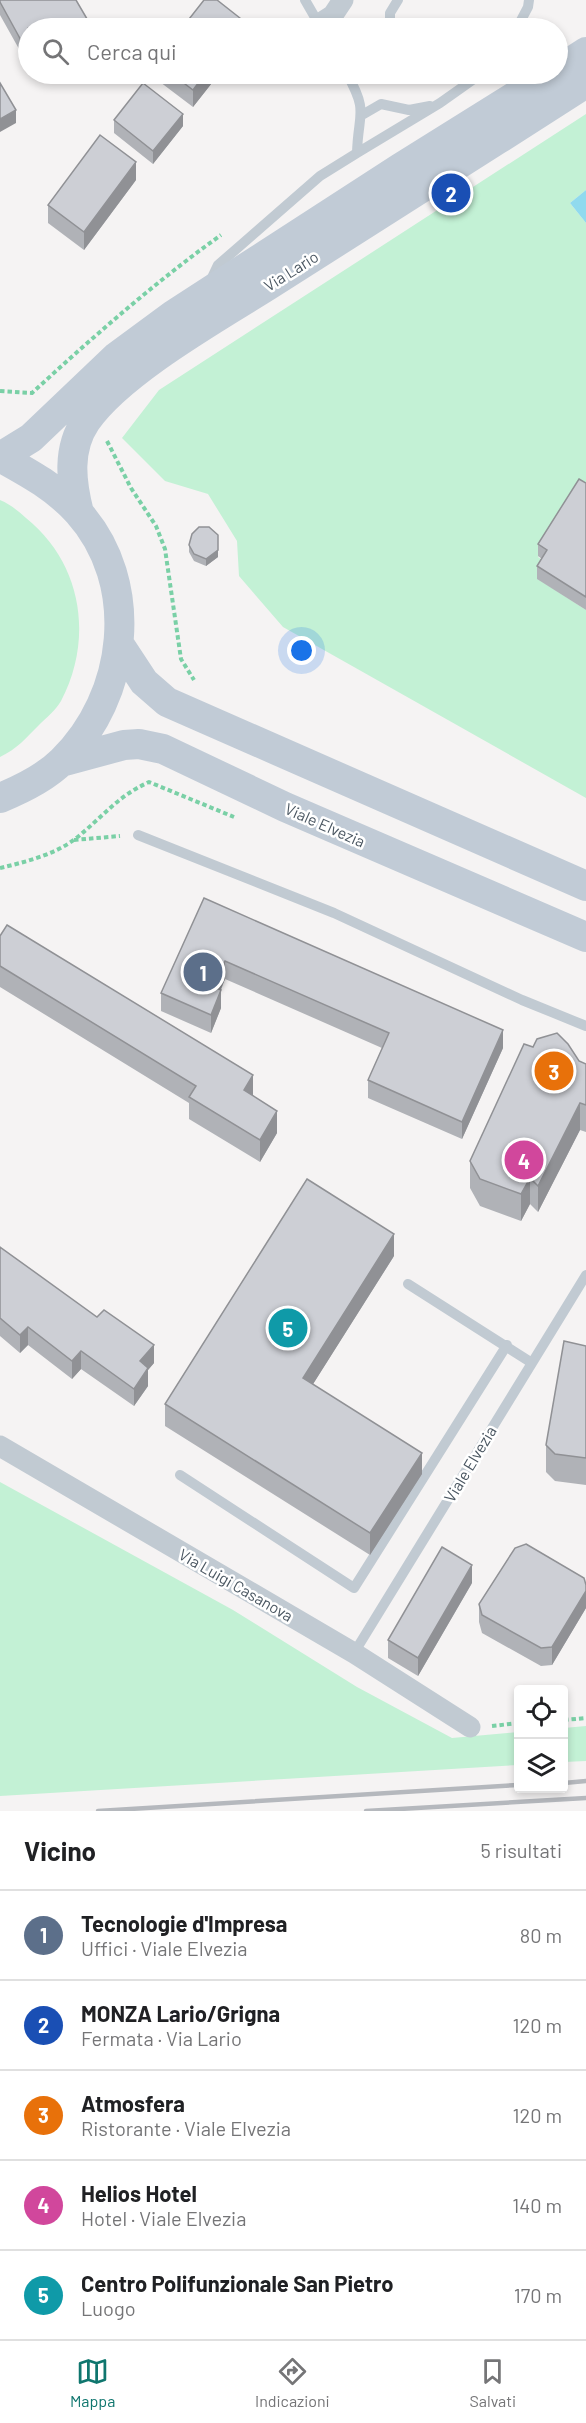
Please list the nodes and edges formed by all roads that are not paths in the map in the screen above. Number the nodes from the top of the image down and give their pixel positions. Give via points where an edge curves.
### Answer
1 (305, 0) edge
2 (343, 0) edge
3 (398, 0) edge
4 (529, 0) edge
5 (315, 18) edge
6 (329, 18) edge
7 (390, 18) edge
8 (522, 18) edge
9 (586, 52) edge
10 (568, 64) edge
11 (586, 83) edge
12 (352, 84) edge
13 (468, 84) edge
14 (535, 84) edge
15 (440, 103) junction
16 (362, 115) junction
17 (357, 153) junction
18 (206, 293) junction
19 (0, 457) edge
20 (79, 513) junction
21 (119, 644) junction
22 (61, 762) junction
23 (0, 798) edge
24 (138, 835) road end
25 (586, 886) edge
26 (586, 937) edge
27 (586, 1026) edge
28 (586, 1275) edge
29 (408, 1284) dead end
30 (507, 1345) junction
31 (532, 1363) junction
32 (0, 1446) edge
33 (180, 1475) dead end
34 (354, 1653) junction
35 (470, 1727) dead end

1 - 5 lane
2 - 6 street
3 - 7 lane
4 - 8 lane
9 - 10 main road
11 - 20 main road, Via Lario via 219,316 118,388 86,421 75,446 71,476
12 - 16 lane via 360,97
13 - 15 lane
14 - 18 main road, Via Lario
15 - 16 lane via 409,110 381,104
15 - 17 lane
16 - 17 lane
17 - 18 lane via 320,176 218,265
18 - 19 main road, Via Lario via 116,357 31,438
19 - 20 main road via 43,480
20 - 21 main road via 112,574 119,609
21 - 22 main road via 113,677 101,709
21 - 25 main road via 144,682 167,702
22 - 23 main road via 25,788
22 - 26 main road, Viale Elvezia via 124,745 163,749 285,807
24 - 27 lane via 334,913
28 - 31 lane, Viale Elvezia
29 - 30 lane
30 - 31 lane
30 - 33 lane via 354,1588
31 - 34 lane, Viale Elvezia
32 - 34 street, Via Luigi Casanova
34 - 35 street, Via Luigi Casanova

